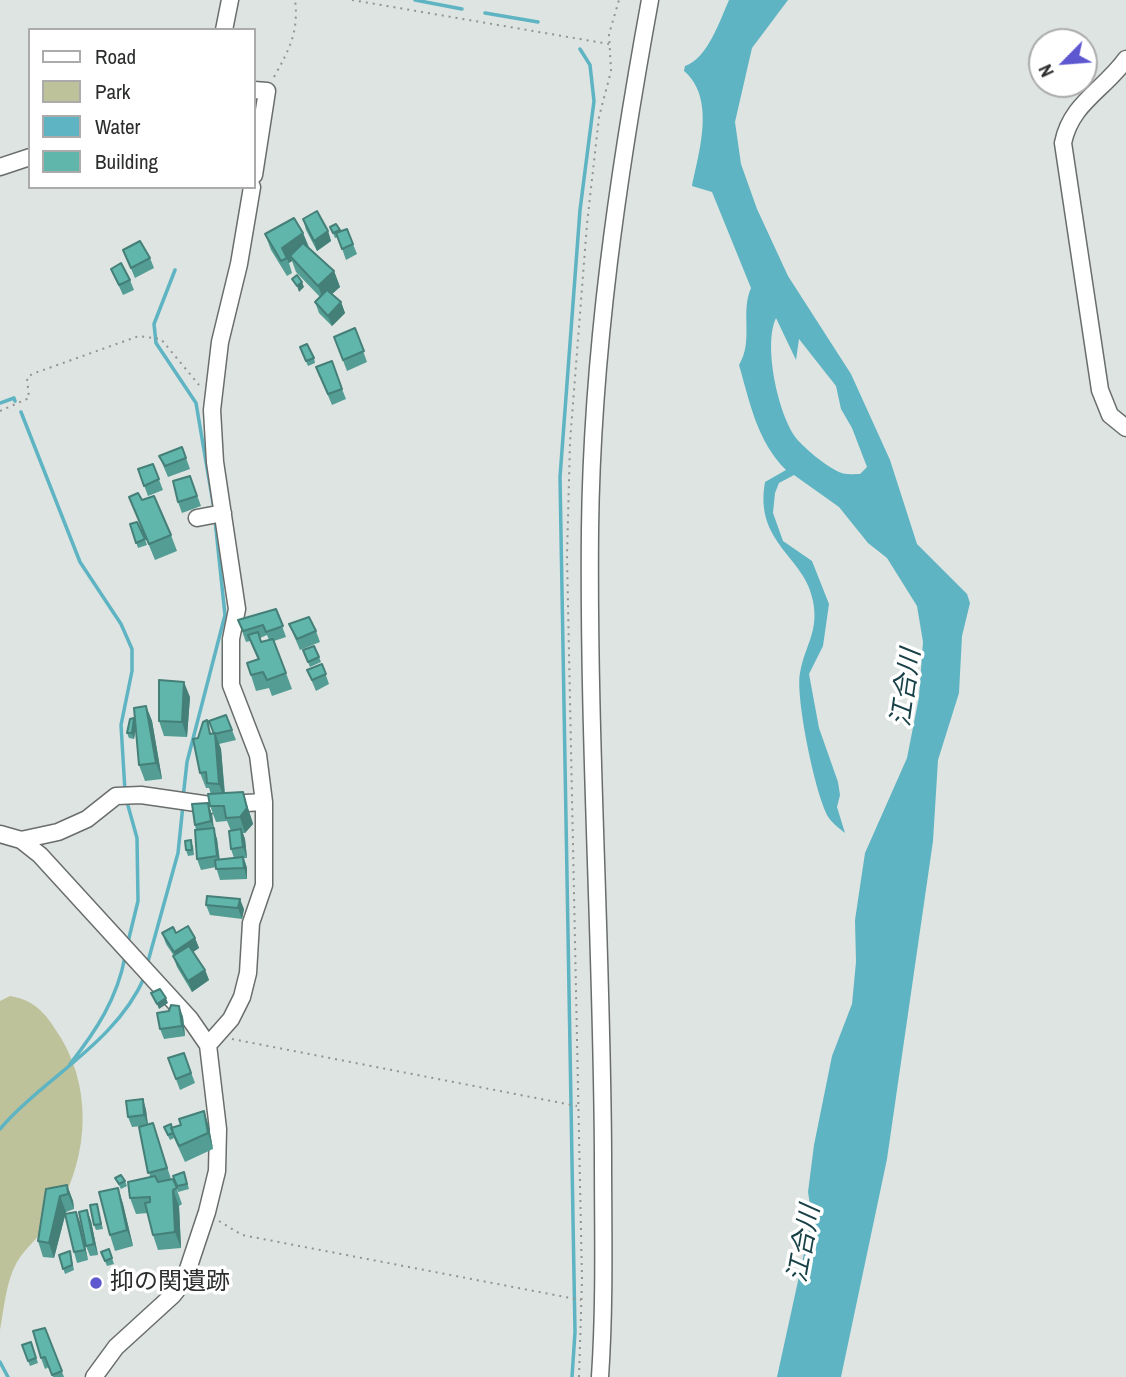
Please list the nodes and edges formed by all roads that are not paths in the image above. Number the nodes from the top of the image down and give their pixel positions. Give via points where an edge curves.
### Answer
1 (230, 0) edge
2 (650, 0) edge
3 (224, 28) edge
4 (1126, 59) edge
5 (260, 90) edge
6 (256, 147) edge
7 (28, 158) edge
8 (0, 167) edge
9 (252, 189) edge
10 (1126, 428) edge
11 (223, 513) junction
12 (197, 518) dead end
13 (264, 802) junction
14 (0, 834) edge
15 (21, 840) junction
16 (213, 1041) junction
17 (94, 1377) edge
18 (600, 1377) edge

1 - 3 street
2 - 18 street via 621,160 593,440 590,530 604,1296
4 - 10 street via 1082,101 1066,125 1063,143 1100,390 1110,415
5 - 6 street
7 - 8 street
9 - 11 street via 213,393 215,462
11 - 12 street
11 - 13 street via 237,609 231,639 231,685 258,755
13 - 15 street via 210,805 126,796 58,832
13 - 16 street via 264,885 251,923 248,974 242,997
14 - 15 street
15 - 16 street
16 - 17 street via 220,1149 207,1212 184,1281 116,1347

